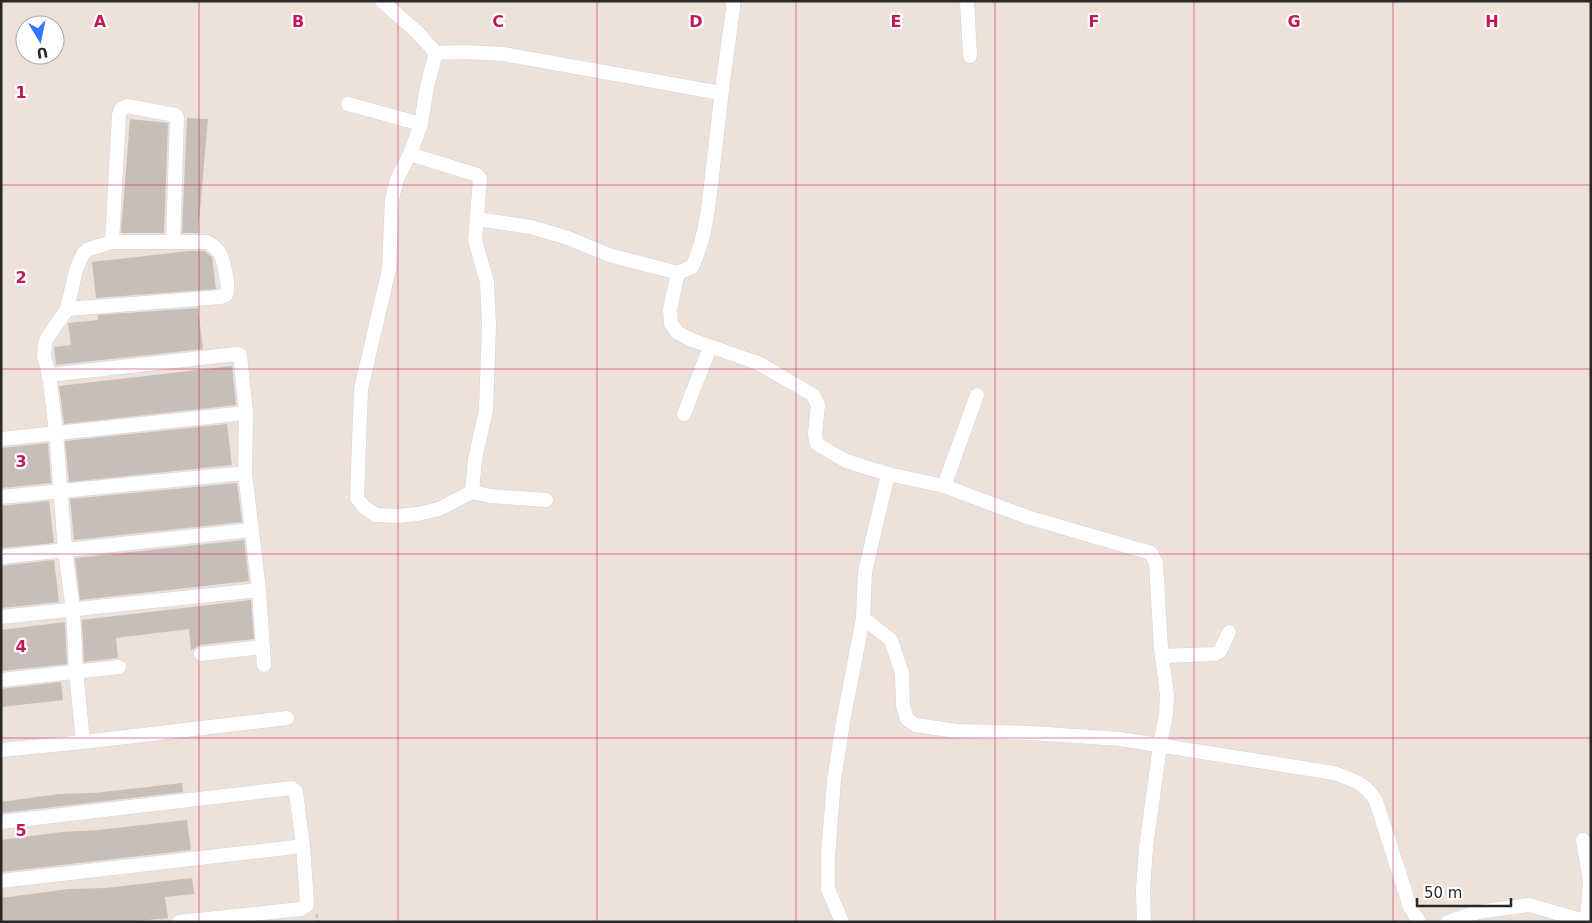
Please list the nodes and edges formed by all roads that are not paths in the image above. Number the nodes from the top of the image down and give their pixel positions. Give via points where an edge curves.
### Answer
1 (382, 1) edge
2 (732, 1) edge
3 (967, 1) edge
4 (436, 52) junction
5 (970, 56) dead end
6 (721, 93) junction
7 (348, 104) dead end
8 (421, 124) junction
9 (410, 154) junction
10 (478, 219) junction
11 (112, 242) junction
12 (173, 242) junction
13 (678, 273) junction
14 (67, 309) junction
15 (710, 347) junction
16 (49, 375) junction
17 (978, 395) dead end
18 (246, 414) junction
19 (684, 414) dead end
20 (56, 432) junction
21 (1, 439) edge
22 (245, 472) junction
23 (888, 474) junction
24 (944, 486) junction
25 (61, 491) junction
26 (472, 492) junction
27 (1, 497) edge
28 (546, 500) dead end
29 (251, 530) junction
30 (65, 550) junction
31 (1, 557) edge
32 (259, 590) junction
33 (73, 611) junction
34 (1, 617) edge
35 (863, 618) junction
36 (1229, 632) dead end
37 (263, 647) junction
38 (201, 654) dead end
39 (1162, 656) junction
40 (264, 665) dead end
41 (118, 667) dead end
42 (76, 671) junction
43 (1, 680) edge
44 (287, 718) dead end
45 (83, 742) junction
46 (1160, 745) junction
47 (1, 750) edge
48 (1, 822) edge
49 (1583, 840) dead end
50 (304, 846) junction
51 (1, 881) edge
52 (1587, 921) edge
53 (179, 922) edge
54 (842, 922) edge
55 (1144, 922) edge
56 (1419, 922) edge
57 (1448, 922) edge

1 - 4 street
2 - 6 street
3 - 5 street
4 - 6 street via 503,54
4 - 8 street
6 - 13 street via 709,199 699,248 692,267
7 - 8 street
8 - 9 street
9 - 10 street via 478,175
9 - 26 street via 392,199 389,269 361,389 357,498 376,515 408,516 439,509
10 - 13 street via 531,227
10 - 26 street via 475,240 487,282 489,324 486,410
11 - 12 street
11 - 12 street via 119,115 127,106 177,117
11 - 14 street via 83,254
12 - 14 street via 207,242 220,253 228,290 226,295
13 - 15 street via 670,309 671,324 678,333
14 - 16 street via 46,340 44,356
15 - 19 street
15 - 23 street via 758,363 813,395 818,404 817,444 846,461
16 - 18 street via 238,354 241,357
16 - 20 street
17 - 24 street
18 - 20 street
18 - 22 street
20 - 21 street
20 - 25 street
22 - 25 street
22 - 29 street
23 - 24 street
23 - 35 street via 865,572
24 - 39 street via 1027,517 1151,553 1156,563
25 - 27 street
25 - 30 street
26 - 28 street
29 - 30 street
29 - 32 street
30 - 31 street
30 - 33 street
32 - 33 street
32 - 37 street
33 - 34 street
33 - 42 street
35 - 46 street via 891,640 902,673 903,706 907,719 915,725 957,731 1120,739
35 - 54 street via 834,780 828,856 828,889
36 - 39 street via 1220,651 1215,654
37 - 38 street
37 - 40 street
39 - 46 street via 1167,695
41 - 42 street
42 - 43 street
42 - 45 street
44 - 45 street
45 - 47 street
46 - 55 street via 1146,848
46 - 56 street via 1334,773 1357,781 1370,790 1376,801 1410,907
48 - 50 street via 292,788 298,797
49 - 52 street via 1590,881
50 - 51 street
50 - 53 street via 306,906
52 - 57 street via 1529,904 1478,912

